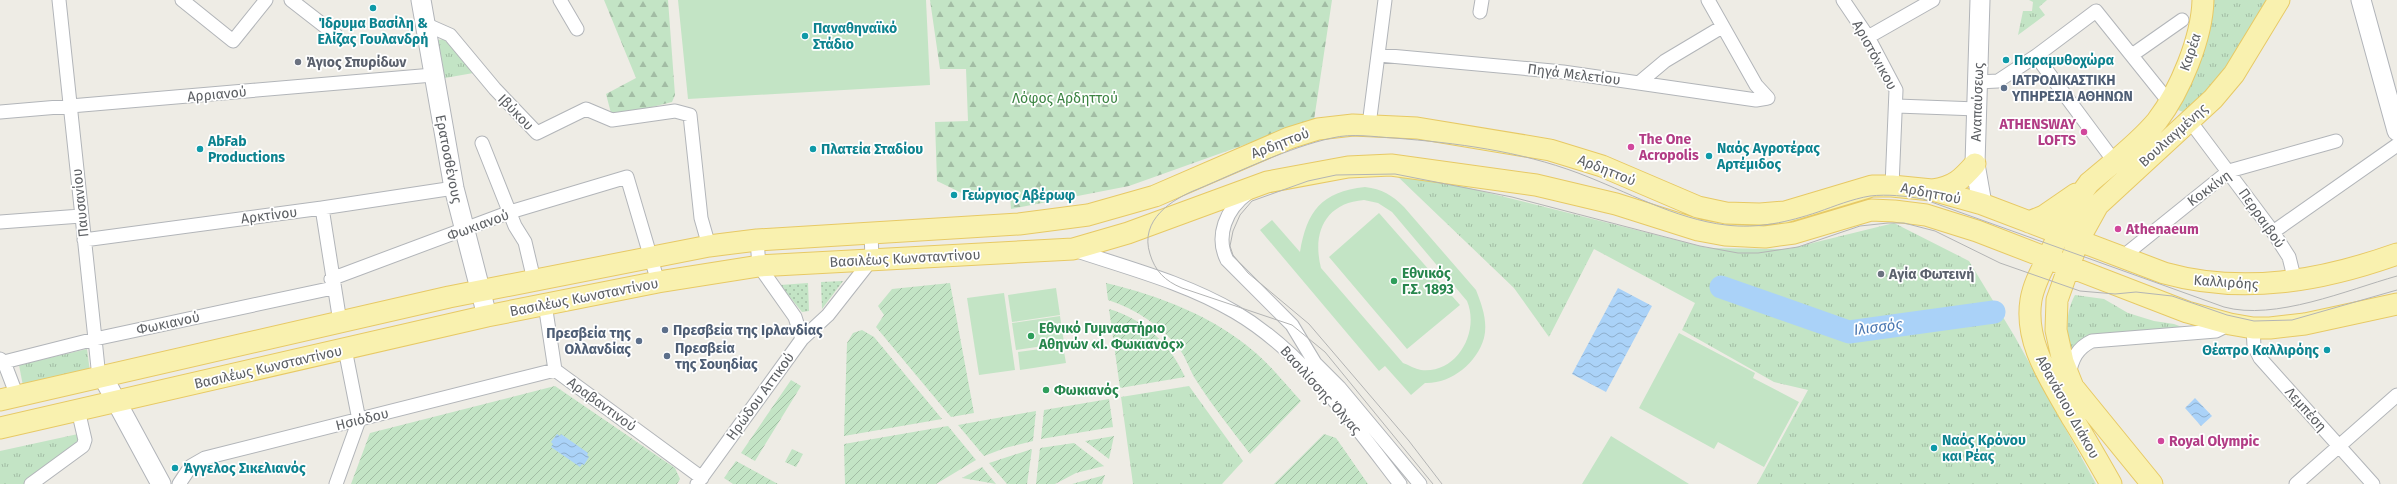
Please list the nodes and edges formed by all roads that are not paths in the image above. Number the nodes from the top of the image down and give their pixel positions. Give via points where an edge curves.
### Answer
1 (59, 0) edge
2 (182, 0) edge
3 (266, 0) edge
4 (291, 0) edge
5 (421, 0) edge
6 (560, 0) edge
7 (1385, 0) edge
8 (1708, 0) edge
9 (1843, 0) edge
10 (1933, 0) edge
11 (1980, 0) edge
12 (2203, 0) edge
13 (2279, 0) edge
14 (2361, 0) edge
15 (2096, 6) edge
16 (2182, 20) dead end
17 (425, 24) junction
18 (1722, 27) junction
19 (577, 30) dead end
20 (336, 35) dead end
21 (1868, 37) junction
22 (1378, 55) junction
23 (2132, 55) junction
24 (2036, 56) junction
25 (433, 75) junction
26 (1640, 82) junction
27 (1978, 82) junction
28 (2169, 102) junction
29 (70, 106) junction
30 (1897, 106) junction
31 (1977, 109) junction
32 (0, 112) edge
33 (2190, 121) junction
34 (2396, 122) edge
35 (1369, 125) junction
36 (2336, 141) dead end
37 (482, 143) dead end
38 (2397, 145) edge
39 (2114, 161) junction
40 (1975, 164) junction
41 (2229, 171) junction
42 (2089, 184) junction
43 (1256, 186) junction
44 (1892, 186) junction
45 (454, 188) junction
46 (1932, 190) junction
47 (1155, 196) joint
48 (1982, 204) junction
49 (322, 208) junction
50 (510, 212) junction
51 (81, 216) junction
52 (1174, 217) joint
53 (0, 222) edge
54 (2029, 222) junction
55 (464, 230) junction
56 (2273, 232) junction
57 (871, 233) junction
58 (2059, 234) junction
59 (84, 240) junction
60 (757, 240) junction
61 (2078, 241) junction
62 (709, 246) junction
63 (1073, 249) junction
64 (2397, 254) edge
65 (651, 258) junction
66 (2121, 258) junction
67 (872, 260) junction
68 (2047, 260) junction
69 (759, 266) junction
70 (2068, 268) junction
71 (534, 280) junction
72 (2295, 281) junction
73 (658, 282) junction
74 (332, 284) junction
75 (480, 291) junction
76 (545, 304) junction
77 (2397, 304) edge
78 (487, 316) junction
79 (340, 322) junction
80 (2230, 324) junction
81 (2253, 328) junction
82 (95, 339) junction
83 (802, 339) junction
84 (345, 349) junction
85 (2, 360) edge
86 (555, 370) junction
87 (103, 377) junction
88 (2069, 377) junction
89 (2397, 395) edge
90 (8, 398) edge
91 (116, 402) junction
92 (78, 410) junction
93 (359, 420) junction
94 (0, 428) edge
95 (2339, 445) junction
96 (700, 481) edge
97 (32, 484) edge
98 (161, 484) edge
99 (178, 484) edge
100 (336, 484) edge
101 (1400, 484) edge
102 (1420, 484) edge
103 (2111, 484) edge
104 (2152, 484) edge
105 (2296, 484) edge
106 (2372, 484) edge

1 - 29 street, Παυσανίου
2 - 3 street via 234,41
4 - 20 street
5 - 17 street, Ερατοσθένους
6 - 19 street
7 - 22 street
8 - 18 street
9 - 21 street, Αριστόνικου
10 - 21 street
11 - 27 street, Αναπαύσεως
12 - 28 main road, Καρέα via 2193,48
13 - 33 main road, Βουλιαγμένης via 2234,74
14 - 34 street
15 - 23 street
15 - 24 street
16 - 23 street, Καρέα
17 - 25 street, Ερατοσθένους
17 - 62 street, Ιβύκου via 450,35 494,89 537,133 586,109 612,120 676,111 690,115 702,218
18 - 26 street via 1665,61
18 - 26 street, Πηγά Μελετίου via 1756,85 1768,98 1756,100
21 - 30 street, Αριστόνικου via 1896,90
22 - 26 street, Πηγά Μελετίου via 1563,72
22 - 35 street
23 - 28 street
24 - 27 street via 1998,81
24 - 39 street
25 - 29 street, Αρριανού
25 - 45 street, Ερατοσθένους
27 - 31 street, Αναπαύσεως
28 - 39 main road, Βουλιαγμένης via 2152,127
29 - 32 street, Αρριανού
29 - 51 street, Παυσανίου
30 - 31 street
30 - 44 street, Αριστόνικου
31 - 40 street, Αναπαύσεως
33 - 41 street, Περραιβού
33 - 61 main road, Βουλιαγμένης via 2107,195 2090,216
35 - 44 main road, Αρδηττού via 1462,134 1556,152 1602,166 1698,207 1726,213 1785,212 1864,188
35 - 47 main road, Αρδηττού via 1318,129 1289,138
36 - 41 street, Κοκκίνη
37 - 50 street
38 - 56 street
39 - 42 main road, Βουλιαγμένης
40 - 46 main road via 1959,182 1948,188
40 - 48 street, Αναπαύσεως
41 - 56 street, Περραιβού
41 - 66 street, Κοκκίνη
42 - 54 main road via 2063,204
42 - 58 main road, Βουλιαγμένης via 2076,201
43 - 52 main road, Αρδηττού
43 - 68 main road, Αρδηττού via 1348,167 1391,165 1536,185 1616,204 1698,230 1738,236 1765,237 1794,233 1871,210 1894,211 1926,215 1956,224
43 - 102 street, Βασιλίσσης Όλγας via 1243,196 1222,229 1221,248 1227,260 1292,325 1315,363 1339,387
44 - 46 main road, Αρδηττού
45 - 49 street, Αρκτίνου
45 - 55 street, Ερατοσθένους
46 - 48 main road, Αρδηττού
47 - 57 main road, Βασιλέως Κωνσταντίνου via 1059,221
48 - 54 main road, Αρδηττού
49 - 59 street, Αρκτίνου
49 - 74 street
50 - 55 street, Φωκιανού
50 - 65 street, Φωκιανού via 627,177
50 - 71 street via 525,242
51 - 53 street
51 - 59 street, Παυσανίου
52 - 63 main road, Βασιλέως Κωνσταντίνου
54 - 58 main road, Αρδηττού
55 - 74 street, Φωκιανού
55 - 75 street, Ερατοσθένους
56 - 72 street, Περραιβού via 2289,257
57 - 60 main road, Βασιλέως Κωνσταντίνου
57 - 67 street
58 - 61 main road, Καλλιρόης
58 - 68 main road, Βουλιαγμένης
59 - 82 street, Παυσανίου
60 - 62 main road, Βασιλέως Κωνσταντίνου
60 - 69 street
61 - 66 main road, Καλλιρόης
61 - 70 main road, Βουλιαγμένης
62 - 65 main road, Βασιλέως Κωνσταντίνου
63 - 67 main road, Βασιλέως Κωνσταντίνου
63 - 101 street, Βασιλίσσης Όλγας via 1216,302 1264,331 1294,357
64 - 72 main road, Καλλιρόης via 2360,266
65 - 71 main road, Βασιλέως Κωνσταντίνου
65 - 73 street
66 - 72 main road, Καλλιρόης via 2194,281 2263,285
67 - 69 main road, Βασιλέως Κωνσταντίνου
67 - 83 street, Ηρώδου Αττικού via 828,315
68 - 70 main road
68 - 103 main road, Αθανάσιου Διάκου via 2031,300 2032,336 2046,372
69 - 73 main road, Βασιλέως Κωνσταντίνου
69 - 83 street via 795,317
70 - 80 main road via 2187,312
70 - 88 main road, Αθανάσιου Διάκου via 2054,318 2059,346
71 - 75 main road, Βασιλέως Κωνσταντίνου
73 - 76 main road, Βασιλέως Κωνσταντίνου
74 - 79 street
74 - 82 street, Φωκιανού
75 - 78 street, Ερατοσθένους
75 - 79 main road, Βασιλέως Κωνσταντίνου
76 - 78 main road, Βασιλέως Κωνσταντίνου
76 - 86 street, Αραβαντινού
77 - 81 main road via 2305,324
78 - 84 main road, Βασιλέως Κωνσταντίνου
79 - 87 main road, Βασιλέως Κωνσταντίνου
80 - 81 main road
80 - 88 street via 2216,331 2092,341 2084,345 2074,356
81 - 95 street, Λεμπέση via 2254,346 2260,358
82 - 85 street, Φωκιανού
82 - 87 street, Παυσανίου via 98,368
83 - 96 street, Ηρώδου Αττικού
84 - 91 main road, Βασιλέως Κωνσταντίνου
84 - 93 street
85 - 90 street
86 - 93 street, Ησιόδου
86 - 96 street, Αραβαντινού
87 - 90 main road, Βασιλέως Κωνσταντίνου
87 - 91 street, Παυσανίου
88 - 104 main road, Αθανάσιου Διάκου via 2080,398
89 - 95 street
91 - 92 main road, Βασιλέως Κωνσταντίνου
91 - 98 street, Παυσανίου
92 - 94 main road, Βασιλέως Κωνσταντίνου
92 - 97 street via 85,440 83,446
93 - 99 street, Ησιόδου via 201,459 191,466
93 - 100 street
95 - 105 street
95 - 106 street, Λεμπέση

